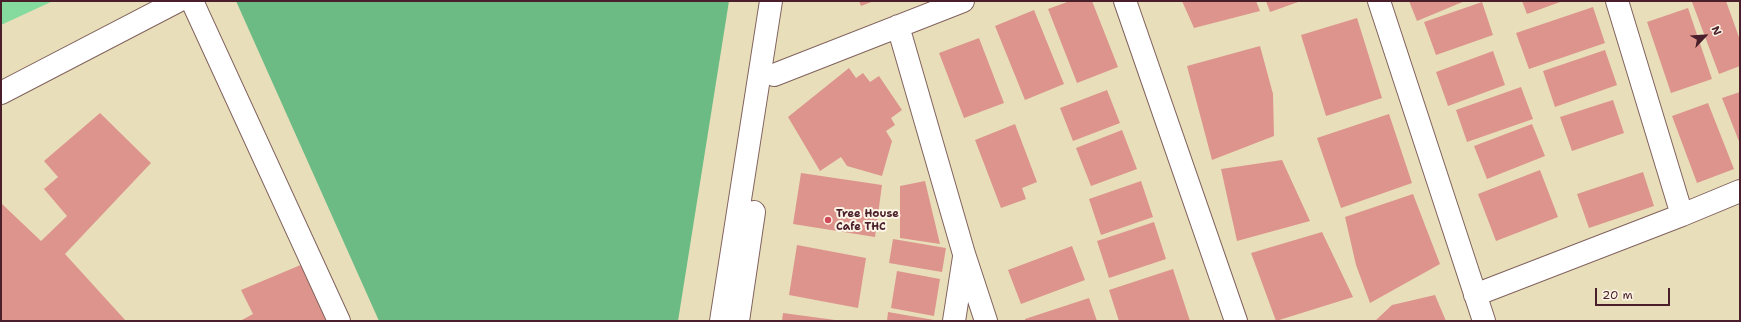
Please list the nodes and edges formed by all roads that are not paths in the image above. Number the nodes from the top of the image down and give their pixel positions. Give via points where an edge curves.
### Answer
1 (178, 1) edge
2 (192, 1) edge
3 (771, 1) edge
4 (787, 1) edge
5 (963, 1) edge
6 (1125, 1) edge
7 (1379, 1) edge
8 (1617, 1) edge
9 (898, 26) junction
10 (774, 75) junction
11 (1, 93) edge
12 (1740, 191) edge
13 (1682, 215) junction
14 (964, 254) junction
15 (1475, 295) junction
16 (339, 321) edge
17 (721, 321) edge
18 (738, 321) edge
19 (954, 321) edge
20 (986, 321) edge
21 (1236, 321) edge
22 (1484, 321) edge

1 - 11 street
2 - 16 street
3 - 17 street
4 - 10 street
5 - 9 street
6 - 21 street
7 - 15 street
8 - 13 street
9 - 10 street
9 - 14 street
10 - 18 street
12 - 13 street
13 - 15 street
14 - 19 street
14 - 20 street
15 - 22 street

